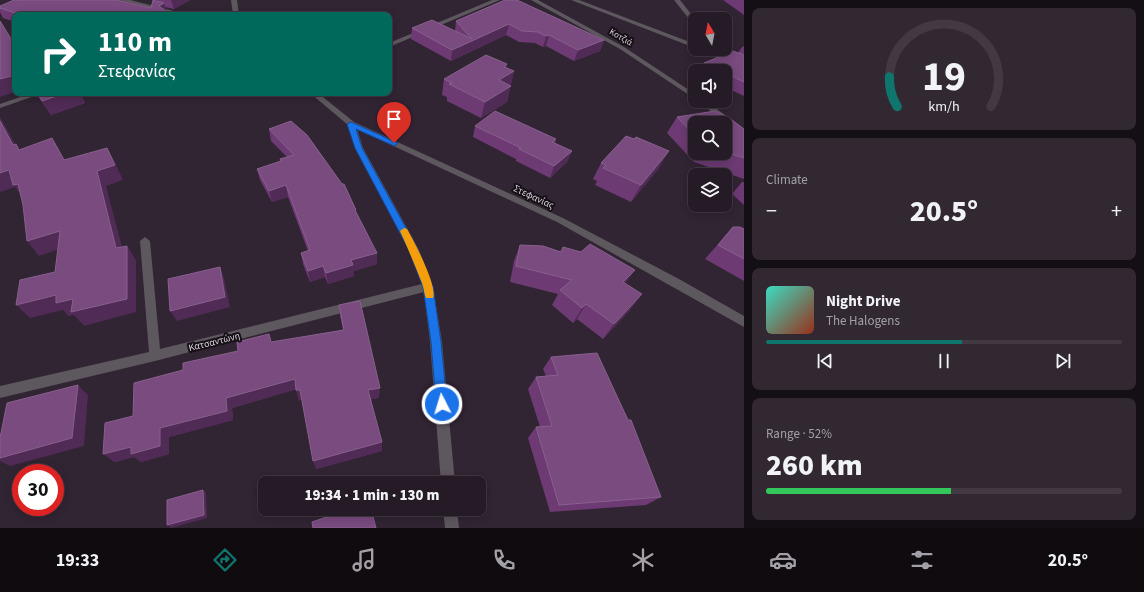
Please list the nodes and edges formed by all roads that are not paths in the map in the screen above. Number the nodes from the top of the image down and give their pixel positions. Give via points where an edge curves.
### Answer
1 (123, 0) edge
2 (234, 0) edge
3 (497, 0) edge
4 (534, 0) edge
5 (574, 0) edge
6 (677, 0) edge
7 (173, 12) edge
8 (236, 12) edge
9 (688, 14) edge
10 (688, 43) edge
11 (392, 44) edge
12 (723, 56) edge
13 (744, 66) edge
14 (688, 92) edge
15 (29, 96) edge
16 (318, 96) edge
17 (0, 106) edge
18 (710, 108) edge
19 (351, 124) junction
20 (744, 133) edge
21 (145, 241) dead end
22 (428, 287) junction
23 (744, 322) edge
24 (155, 356) junction
25 (0, 392) edge
26 (447, 476) edge
27 (451, 516) edge
28 (452, 528) edge

1 - 7 street
2 - 8 street
3 - 11 street
4 - 14 street, Κοτζιά via 622,48
5 - 10 street
6 - 9 street
12 - 13 street
15 - 17 street
16 - 19 street, Στεφανίας
18 - 20 street
19 - 22 street via 359,148 414,250
19 - 23 street, Στεφανίας via 560,220
21 - 24 street
22 - 24 street, Κατσαντώνη
22 - 26 street via 437,350
24 - 25 street, Κατσαντώνη
27 - 28 street

